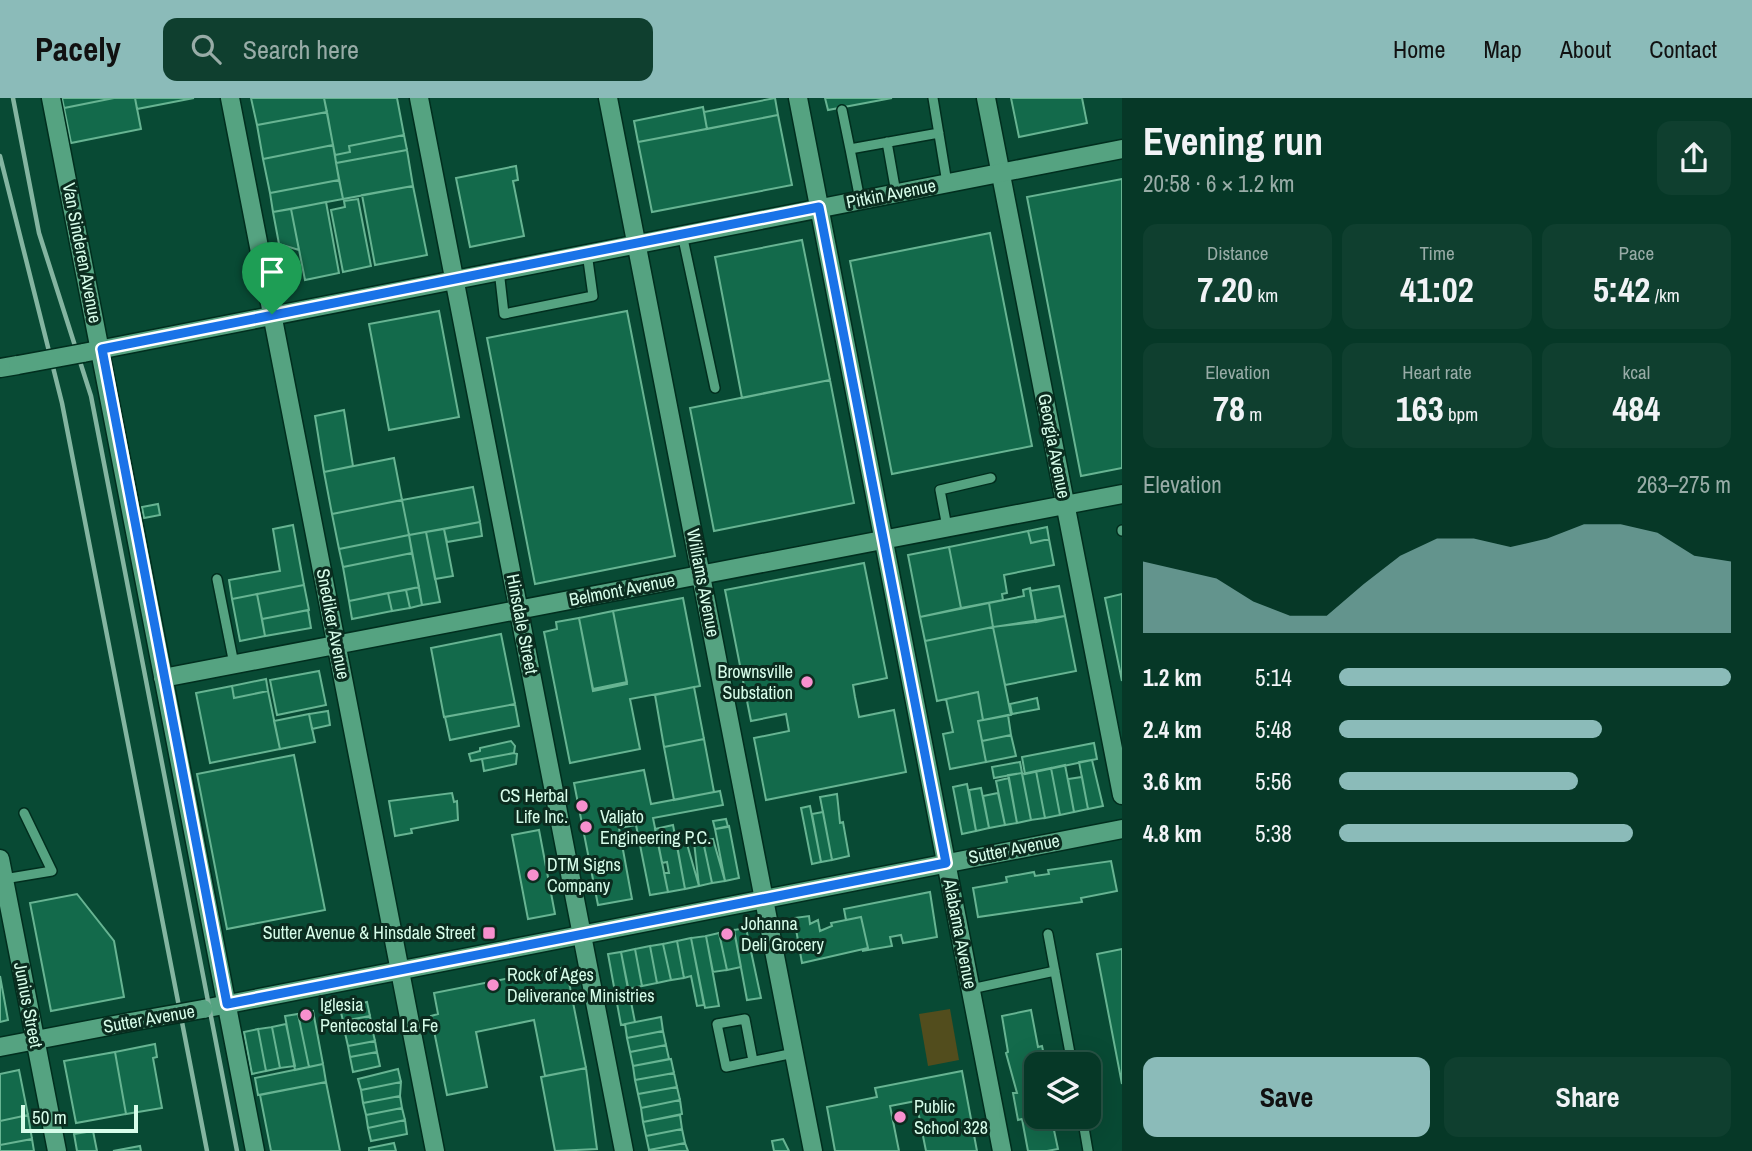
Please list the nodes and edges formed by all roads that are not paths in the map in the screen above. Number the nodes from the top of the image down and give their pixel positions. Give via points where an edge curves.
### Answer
1 (51, 98) edge
2 (230, 98) edge
3 (419, 98) edge
4 (608, 98) edge
5 (797, 98) edge
6 (933, 98) edge
7 (986, 98) edge
8 (842, 110) dead end
9 (939, 133) junction
10 (887, 142) junction
11 (850, 149) junction
12 (1122, 149) edge
13 (1001, 172) junction
14 (947, 183) junction
15 (896, 192) junction
16 (860, 200) junction
17 (819, 207) junction
18 (682, 234) junction
19 (637, 243) junction
20 (587, 253) junction
21 (499, 270) junction
22 (454, 279) junction
23 (272, 314) junction
24 (102, 349) junction
25 (0, 368) edge
26 (715, 388) dead end
27 (992, 478) dead end
28 (1122, 494) edge
29 (1065, 505) junction
30 (947, 527) junction
31 (883, 539) junction
32 (701, 575) junction
33 (217, 579) dead end
34 (519, 609) junction
35 (336, 644) junction
36 (234, 664) junction
37 (163, 678) junction
38 (1122, 795) edge
39 (24, 813) dead end
40 (1122, 829) edge
41 (0, 859) edge
42 (946, 863) junction
43 (4, 879) junction
44 (764, 899) junction
45 (582, 934) junction
46 (1048, 934) dead end
47 (400, 969) junction
48 (1055, 971) junction
49 (971, 989) junction
50 (227, 1004) junction
51 (35, 1041) junction
52 (0, 1047) edge
53 (1070, 1052) edge
54 (794, 1053) junction
55 (753, 1061) junction
56 (1084, 1129) edge
57 (1087, 1147) edge
58 (57, 1151) edge
59 (255, 1151) edge
60 (435, 1151) edge
61 (624, 1151) edge
62 (813, 1151) edge
63 (1002, 1151) edge

1 - 24 street, Van Sinderen Avenue
2 - 23 street, Snediker Avenue
3 - 22 street, Hinsdale Street
4 - 19 street, Williams Avenue
5 - 17 street, Alabama Avenue
6 - 9 lane
7 - 13 street, Georgia Avenue
8 - 11 lane
9 - 10 lane
9 - 14 lane
10 - 11 lane
10 - 15 lane
11 - 16 lane
12 - 13 street, Pitkin Avenue
13 - 14 street, Pitkin Avenue
13 - 29 street, Georgia Avenue
14 - 15 street, Pitkin Avenue
15 - 16 street, Pitkin Avenue
16 - 17 street, Pitkin Avenue
17 - 18 street, Pitkin Avenue
17 - 31 street, Alabama Avenue
18 - 19 street, Pitkin Avenue
18 - 26 lane
19 - 20 street, Pitkin Avenue
19 - 32 street, Williams Avenue
20 - 21 street, Pitkin Avenue
20 - 21 lane via 593,296 504,314
21 - 22 street, Pitkin Avenue
22 - 23 street, Pitkin Avenue
22 - 34 street, Hinsdale Street
23 - 24 street, Pitkin Avenue
23 - 35 street, Snediker Avenue
24 - 25 street, Pitkin Avenue, bridge
24 - 37 street, Van Sinderen Avenue
27 - 30 lane via 940,489
28 - 29 street, Belmont Avenue
29 - 30 street, Belmont Avenue
29 - 38 street, Georgia Avenue
30 - 31 street, Belmont Avenue
31 - 32 street, Belmont Avenue
31 - 42 street, Alabama Avenue
32 - 34 street, Belmont Avenue
32 - 44 street, Williams Avenue
33 - 36 lane
34 - 35 street, Belmont Avenue
34 - 45 street, Hinsdale Street
35 - 36 street, Belmont Avenue
35 - 47 street, Snediker Avenue
36 - 37 street, Belmont Avenue
37 - 50 street, Van Sinderen Avenue
39 - 43 lane via 52,872
40 - 42 street, Sutter Avenue
41 - 43 street, Junius Street
42 - 44 street, Sutter Avenue
42 - 49 street, Alabama Avenue
43 - 51 street, Junius Street
44 - 45 street, Sutter Avenue
44 - 54 street, Williams Avenue
45 - 47 street, Sutter Avenue
45 - 61 street, Hinsdale Street
46 - 48 lane
47 - 50 street, Sutter Avenue
47 - 60 street, Snediker Avenue
48 - 49 lane
48 - 53 lane
49 - 63 street, Alabama Avenue
50 - 51 street, Sutter Avenue, bridge
50 - 59 street, Van Sinderen Avenue
51 - 52 street, Sutter Avenue
51 - 58 street, Junius Street
54 - 55 lane
54 - 62 street, Williams Avenue
55 - 55 lane via 726,1067 717,1024 745,1019
56 - 57 lane

